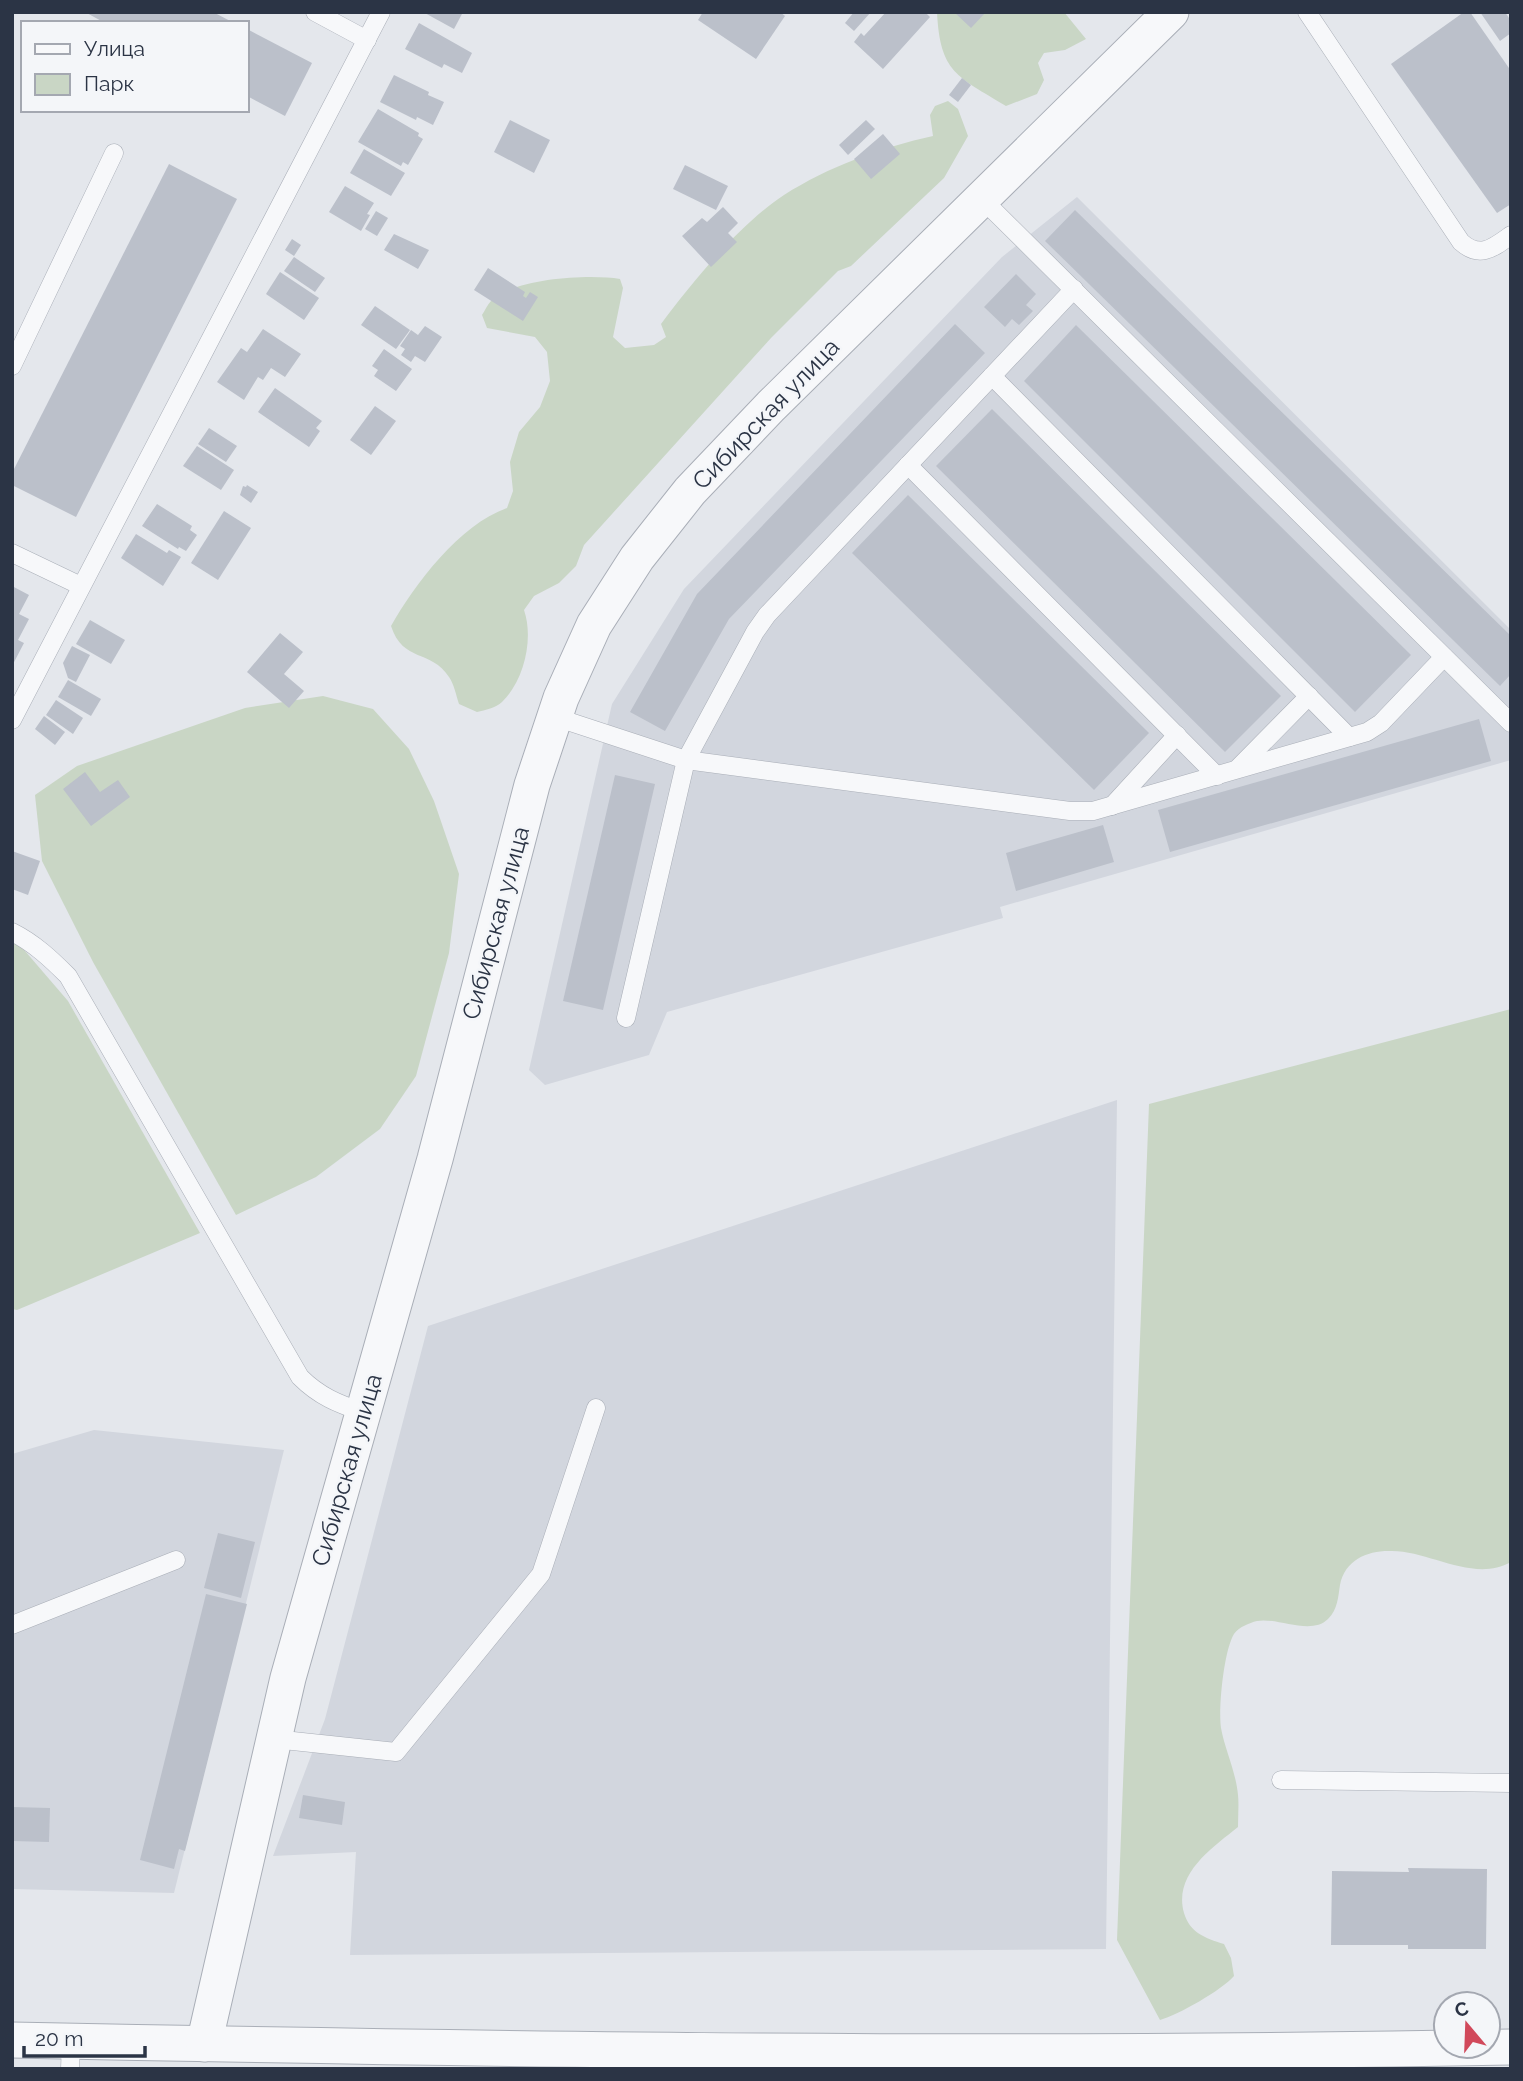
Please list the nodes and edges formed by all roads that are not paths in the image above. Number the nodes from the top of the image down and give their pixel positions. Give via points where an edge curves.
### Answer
1 (315, 12) edge
2 (381, 12) edge
3 (1171, 12) edge
4 (1307, 12) edge
5 (367, 40) junction
6 (114, 153) dead end
7 (982, 199) junction
8 (1511, 235) edge
9 (1074, 289) junction
10 (12, 366) edge
11 (992, 376) junction
12 (908, 466) junction
13 (12, 553) edge
14 (81, 586) junction
15 (1444, 657) junction
16 (1309, 696) junction
17 (555, 717) junction
18 (12, 720) edge
19 (1511, 723) edge
20 (1177, 735) junction
21 (1349, 737) junction
22 (686, 760) junction
23 (1236, 770) junction
24 (1217, 776) junction
25 (1112, 806) junction
26 (12, 932) edge
27 (626, 1018) dead end
28 (596, 1408) dead end
29 (363, 1412) junction
30 (176, 1560) dead end
31 (12, 1625) edge
32 (274, 1739) junction
33 (1281, 1780) dead end
34 (1511, 1783) edge
35 (12, 2040) edge
36 (204, 2044) junction
37 (1511, 2047) edge
38 (71, 2055) edge
39 (661, 2060) edge
40 (796, 2060) edge
41 (1271, 2060) edge

1 - 5 lane
2 - 5 lane
3 - 7 street, Сибирская улица
4 - 8 lane via 1461,242 1478,251
5 - 14 lane
6 - 10 lane
7 - 9 lane
7 - 17 street, Сибирская улица via 690,491 637,558 594,625
9 - 11 lane
9 - 15 lane
11 - 12 lane
11 - 16 lane
12 - 20 lane
12 - 22 lane via 767,615
13 - 14 lane
14 - 18 lane
15 - 19 lane
15 - 21 lane via 1381,723
16 - 21 lane
16 - 23 lane
17 - 22 lane
17 - 29 street, Сибирская улица via 532,785 435,1159
20 - 24 lane
20 - 25 lane
21 - 23 lane
22 - 25 lane via 1070,811
22 - 27 lane
23 - 24 lane
24 - 25 lane
26 - 29 lane via 50,957 68,976 300,1377 331,1401
28 - 32 lane via 541,1574 396,1752
29 - 32 street, Сибирская улица
30 - 31 lane
32 - 36 street, Сибирская улица
33 - 34 lane
35 - 38 street
36 - 38 street
36 - 39 street
37 - 41 street
39 - 40 street
40 - 41 street

